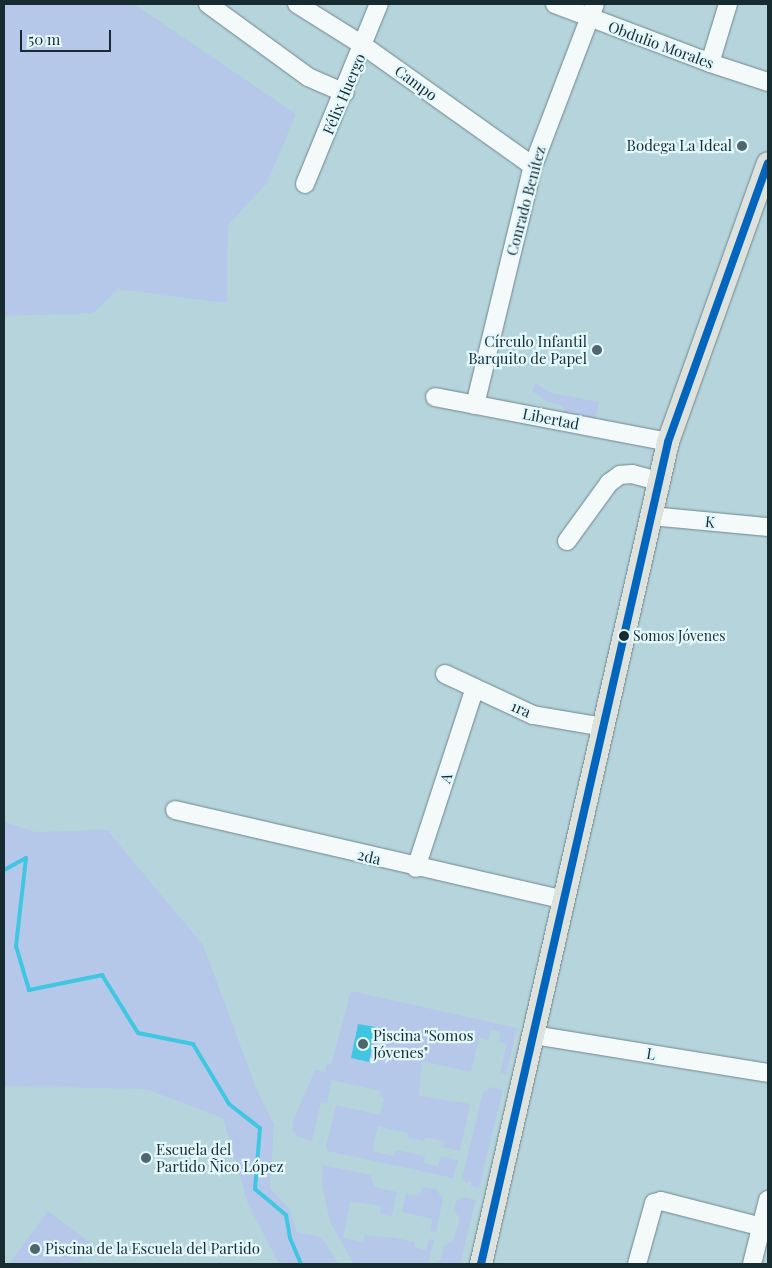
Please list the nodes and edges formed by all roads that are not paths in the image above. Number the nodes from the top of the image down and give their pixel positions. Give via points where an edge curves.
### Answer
1 (208, 4) edge
2 (297, 4) edge
3 (379, 4) edge
4 (555, 4) edge
5 (728, 4) edge
6 (592, 11) edge
7 (364, 46) junction
8 (710, 63) junction
9 (768, 82) edge
10 (344, 93) junction
11 (768, 163) edge
12 (533, 166) junction
13 (306, 184) dead end
14 (435, 397) dead end
15 (475, 405) junction
16 (668, 442) junction
17 (659, 481) junction
18 (651, 516) junction
19 (768, 527) edge
20 (566, 541) dead end
21 (444, 674) dead end
22 (475, 688) junction
23 (603, 727) junction
24 (176, 810) dead end
25 (416, 868) junction
26 (564, 900) junction
27 (534, 1035) junction
28 (768, 1074) edge
29 (768, 1200) edge
30 (762, 1227) junction
31 (481, 1264) edge
32 (637, 1264) edge
33 (752, 1264) edge

1 - 10 street via 308,77
2 - 7 street, Campo
3 - 7 street, Félix Huergo
4 - 6 street, Obdulio Morales
5 - 8 street
6 - 8 street, Obdulio Morales
6 - 12 street, Conrado Benítez
7 - 10 street, Félix Huergo
7 - 12 street, Campo
8 - 9 street, Obdulio Morales
10 - 13 street, Félix Huergo
11 - 16 main road
12 - 15 street, Conrado Benítez
14 - 15 street, Libertad
15 - 16 street, Libertad
16 - 17 main road
17 - 18 main road
17 - 20 street via 632,474 620,475 609,483
18 - 19 street, K
18 - 23 main road
21 - 22 street, 1ra
22 - 23 street, 1ra via 533,715
22 - 25 street, A
23 - 26 main road
24 - 25 street, 2da
25 - 26 street, 2da
26 - 27 main road
27 - 28 street, L
27 - 31 main road
29 - 30 street
30 - 32 street via 661,1201 654,1203
30 - 33 street

